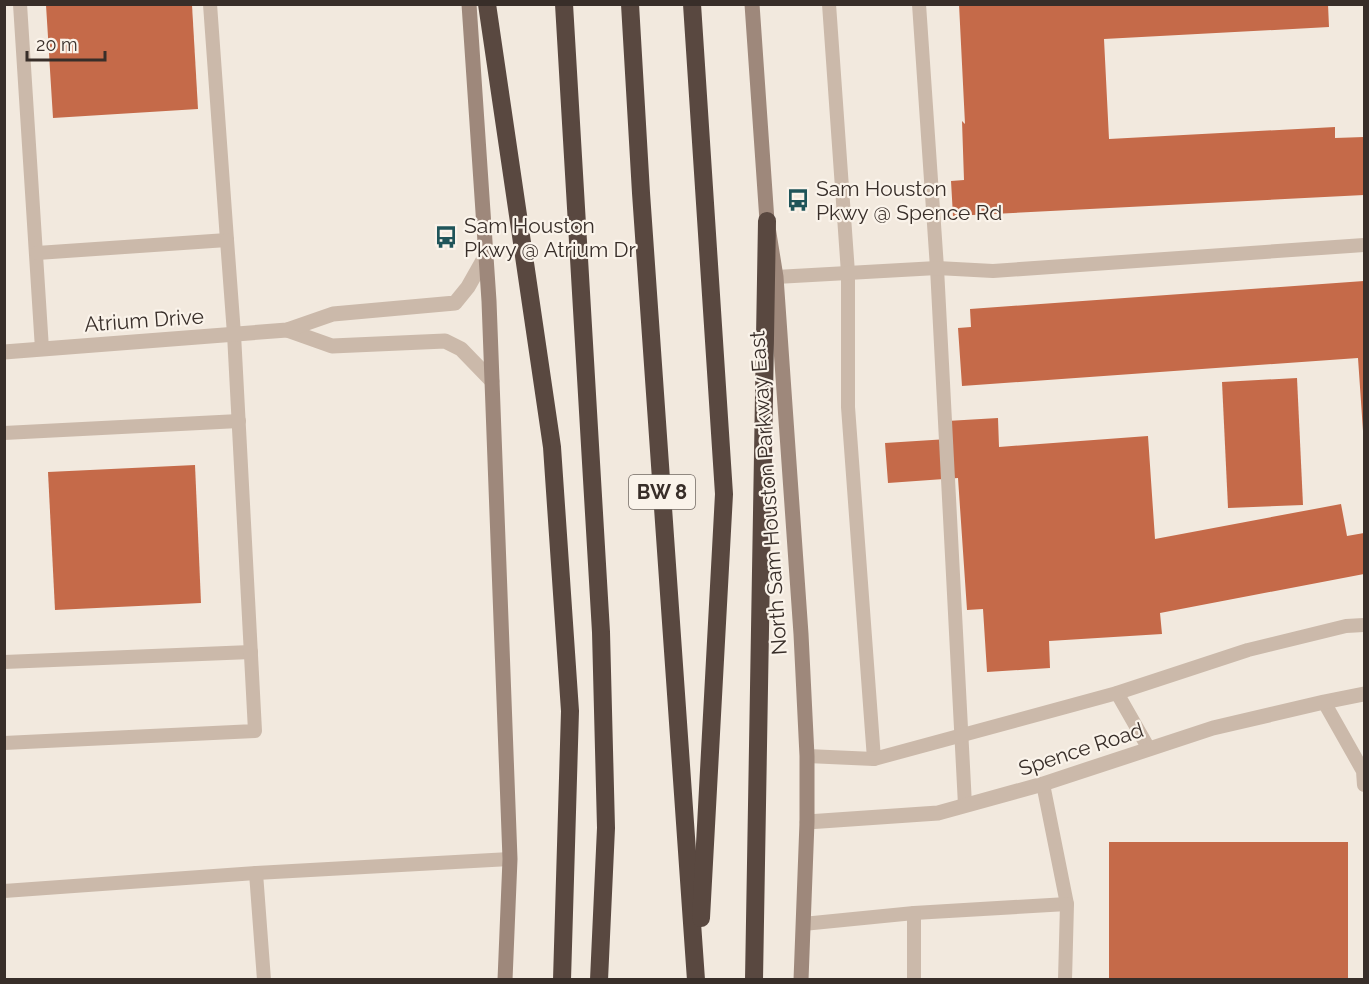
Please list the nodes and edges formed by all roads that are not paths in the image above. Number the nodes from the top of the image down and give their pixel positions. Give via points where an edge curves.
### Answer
1 (20, 4) edge
2 (210, 4) edge
3 (469, 4) edge
4 (487, 4) edge
5 (564, 4) edge
6 (630, 4) edge
7 (693, 4) edge
8 (752, 4) edge
9 (830, 4) edge
10 (919, 4) edge
11 (767, 221) junction
12 (227, 240) junction
13 (1365, 245) edge
14 (37, 253) junction
15 (486, 255) junction
16 (937, 268) junction
17 (848, 273) junction
18 (776, 277) junction
19 (287, 330) junction
20 (234, 334) junction
21 (42, 349) junction
22 (4, 352) edge
23 (492, 381) junction
24 (239, 421) junction
25 (4, 433) edge
26 (1365, 625) edge
27 (251, 652) junction
28 (4, 662) edge
29 (1117, 693) junction
30 (1365, 694) edge
31 (1324, 702) junction
32 (962, 735) junction
33 (4, 743) edge
34 (1149, 749) junction
35 (807, 756) junction
36 (874, 759) junction
37 (1364, 771) edge
38 (1042, 784) junction
39 (1365, 785) edge
40 (965, 805) junction
41 (807, 822) junction
42 (510, 858) junction
43 (256, 873) junction
44 (4, 891) edge
45 (1067, 903) junction
46 (914, 913) junction
47 (803, 924) junction
48 (264, 980) edge
49 (505, 980) edge
50 (562, 980) edge
51 (599, 980) edge
52 (697, 980) edge
53 (754, 980) edge
54 (801, 980) edge
55 (914, 980) edge
56 (1065, 980) edge

1 - 14 lane
2 - 12 lane
3 - 15 main road
4 - 50 highway via 552,447 570,711
5 - 51 highway via 601,632 606,828
6 - 52 highway, BW 8
7 - 52 highway via 724,494
8 - 11 main road, North Sam Houston Parkway East
9 - 17 lane
10 - 16 lane
11 - 18 main road, North Sam Houston Parkway East
11 - 53 highway
12 - 14 lane
12 - 20 lane
13 - 16 lane via 993,271
14 - 21 lane
15 - 19 street, Atrium Drive via 455,303 333,314
15 - 23 main road
16 - 17 lane
16 - 32 lane
17 - 18 lane
17 - 36 lane via 848,407
18 - 35 main road, North Sam Houston Parkway East
19 - 20 street, Atrium Drive
19 - 23 street, Atrium Drive via 332,346 445,341 461,349
20 - 21 street, Atrium Drive
20 - 24 lane
21 - 22 street, Atrium Drive
23 - 42 main road
24 - 25 lane
24 - 27 lane
26 - 29 lane via 1248,650
27 - 28 lane
27 - 33 lane via 255,731
29 - 32 lane
29 - 34 lane
30 - 31 street, Spence Road
31 - 34 street, Spence Road via 1213,728
31 - 37 lane
32 - 36 lane
32 - 40 lane
34 - 38 street, Spence Road
35 - 36 lane
35 - 41 main road, North Sam Houston Parkway East
37 - 39 lane
38 - 40 street, Spence Road
38 - 45 lane
40 - 41 street, Spence Road via 938,813
41 - 47 main road, North Sam Houston Parkway East
42 - 43 lane
42 - 49 main road
43 - 44 lane
43 - 48 lane
45 - 46 lane
45 - 56 lane
46 - 47 lane
46 - 55 lane
47 - 54 main road, North Sam Houston Parkway East

